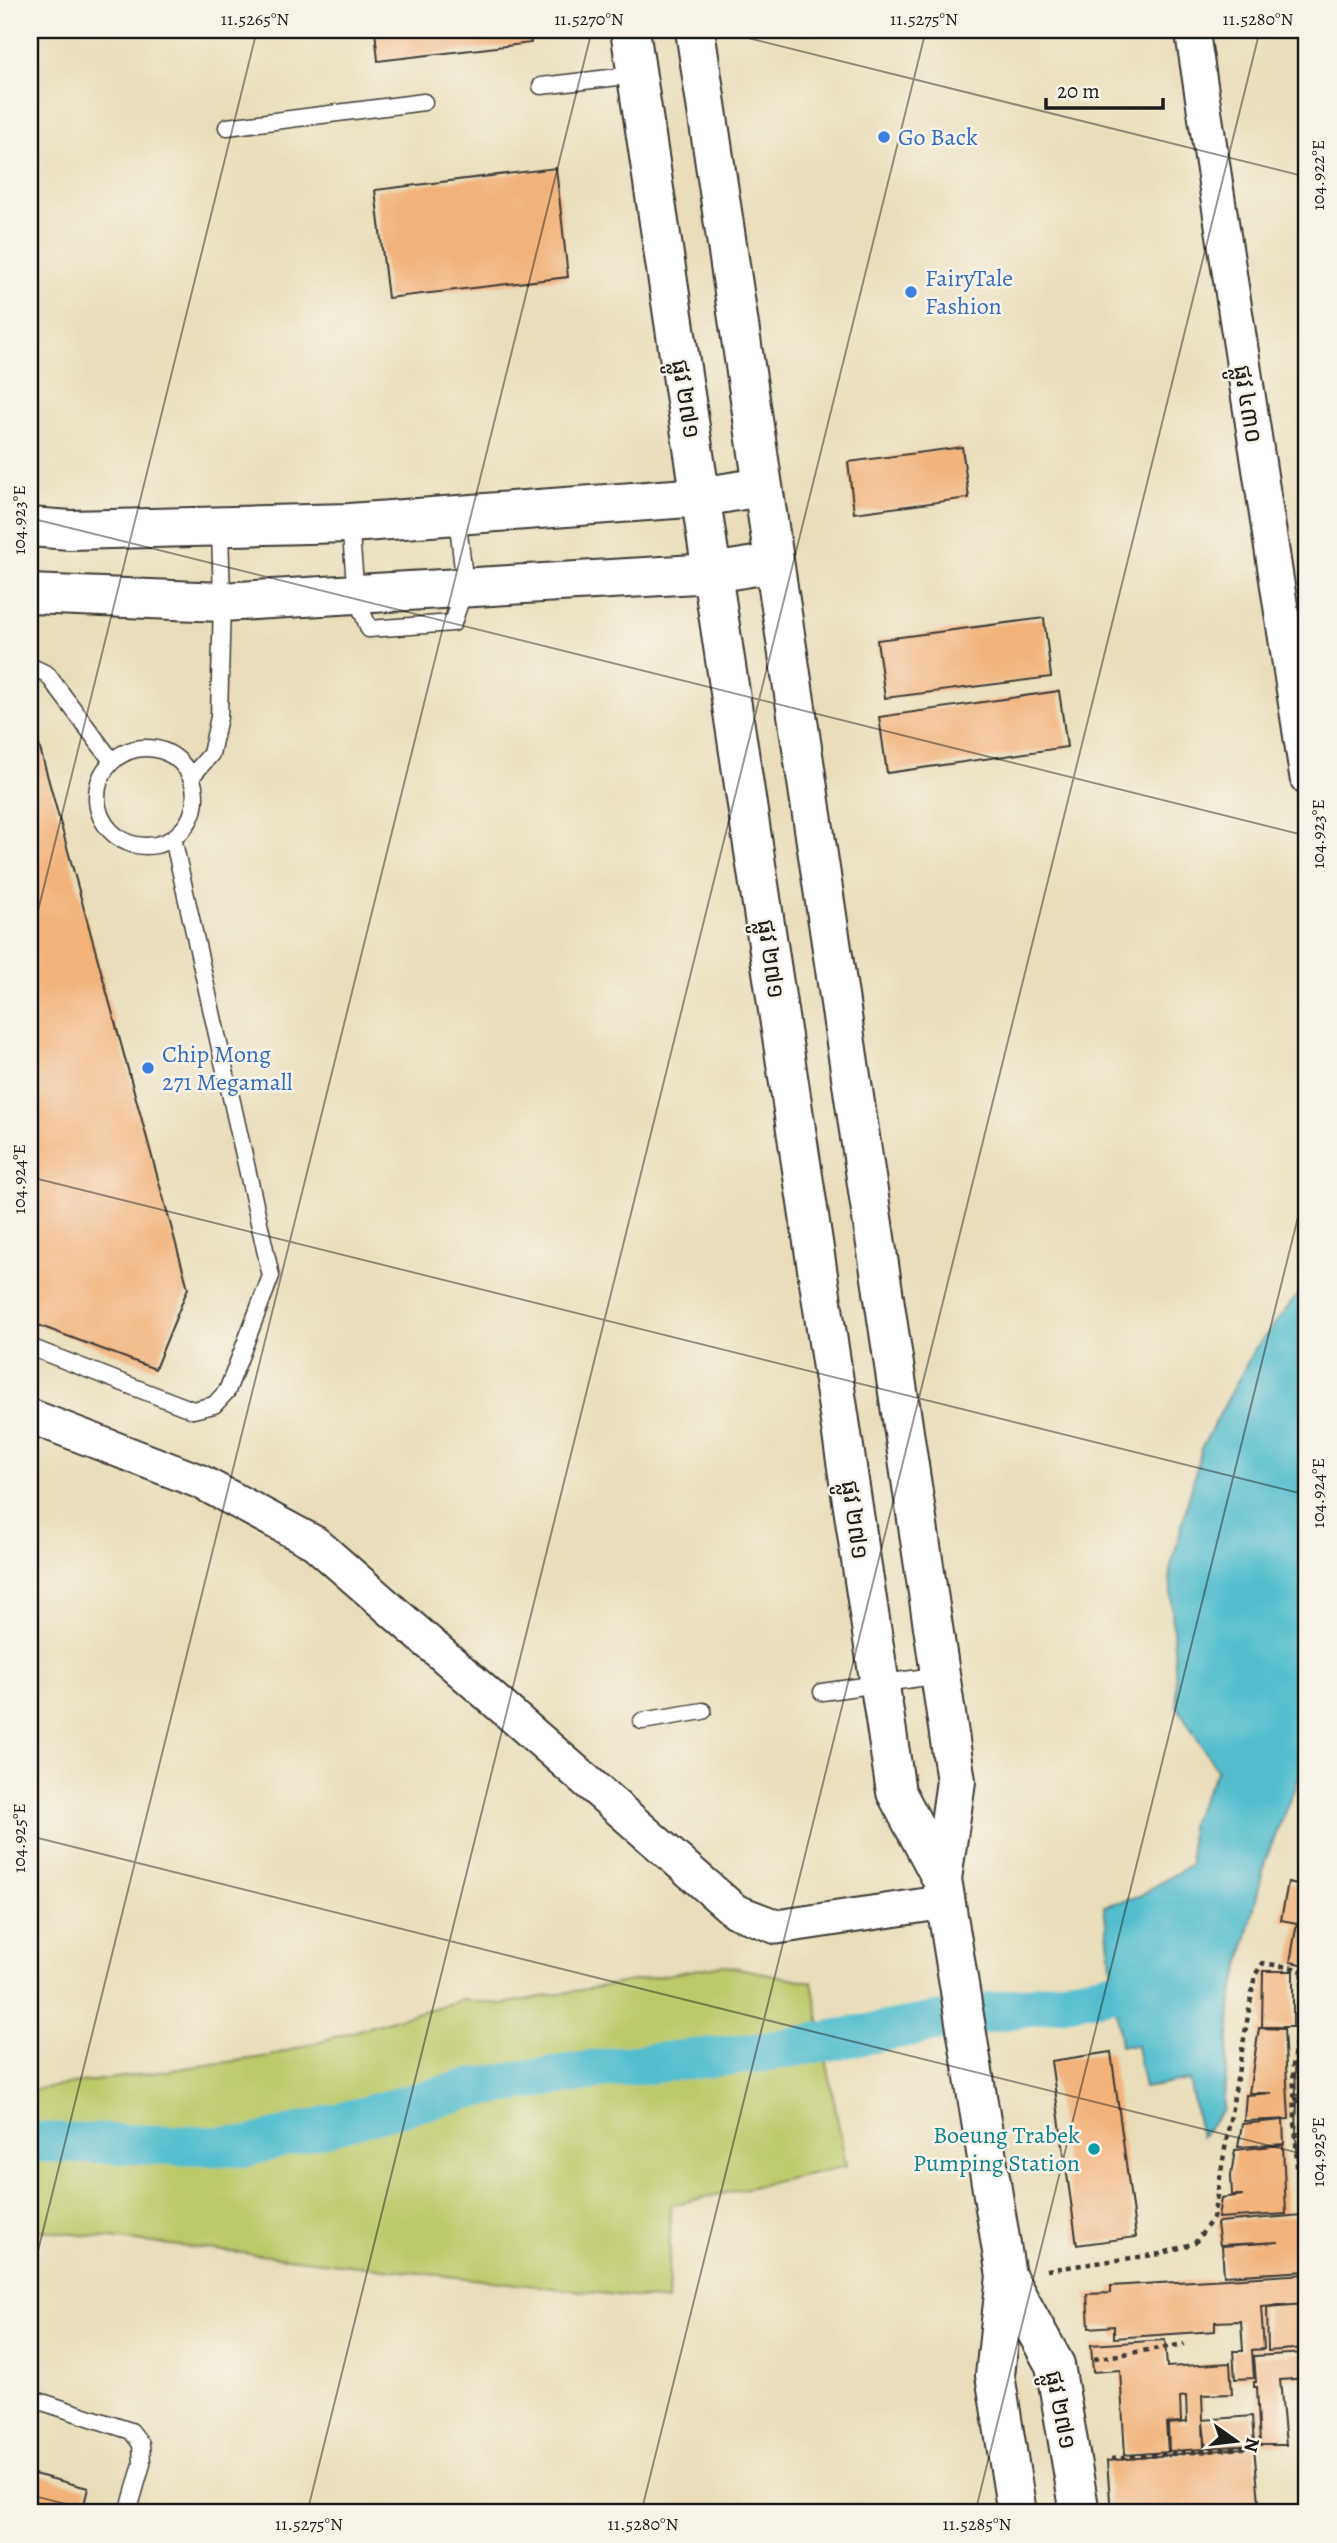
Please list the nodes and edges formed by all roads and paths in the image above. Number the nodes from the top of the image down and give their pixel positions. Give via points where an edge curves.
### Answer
1 (629, 30) edge
2 (695, 30) edge
3 (1192, 30) edge
4 (635, 75) junction
5 (541, 86) dead end
6 (424, 102) dead end
7 (227, 127) dead end
8 (761, 486) junction
9 (701, 497) junction
10 (457, 515) junction
11 (351, 523) junction
12 (30, 527) edge
13 (220, 527) junction
14 (773, 563) junction
15 (713, 573) junction
16 (465, 587) junction
17 (30, 594) edge
18 (356, 596) junction
19 (222, 602) junction
20 (30, 666) edge
21 (113, 761) junction
22 (191, 777) junction
23 (1307, 778) edge
24 (173, 838) junction
25 (30, 1347) edge
26 (30, 1416) edge
27 (940, 1675) junction
28 (879, 1685) junction
29 (822, 1692) dead end
30 (703, 1711) dead end
31 (642, 1721) dead end
32 (946, 1902) junction
33 (1305, 1973) edge
34 (1307, 2098) edge
35 (1294, 2099) junction
36 (1307, 2167) edge
37 (1297, 2168) junction
38 (1307, 2210) edge
39 (1006, 2276) junction
40 (1184, 2344) dead end
41 (1055, 2365) junction
42 (30, 2398) edge
43 (1256, 2447) dead end
44 (1071, 2462) junction
45 (128, 2513) edge
46 (1017, 2513) edge
47 (1080, 2513) edge

1 - 4 main road, ផ្លូវ ២៧១
2 - 8 main road, ផ្លូវ ២៧១
3 - 23 street, ផ្លូវ ៤៣០
4 - 5 lane
4 - 9 main road, ផ្លូវ ២៧១
6 - 7 lane
8 - 9 main road
8 - 14 main road, ផ្លូវ ២៧១
9 - 10 main road
9 - 15 main road, ផ្លូវ ២៧១
10 - 11 main road
10 - 16 lane
11 - 13 main road
11 - 18 lane
12 - 13 main road
13 - 19 lane
14 - 15 main road
14 - 27 main road, ផ្លូវ ២៧១
15 - 16 main road
15 - 28 main road, ផ្លូវ ២៧១
16 - 18 main road
17 - 19 main road
18 - 19 main road
19 - 22 lane via 219,717 211,754
20 - 21 lane via 47,674
21 - 22 lane via 125,752 156,749 170,754
21 - 24 lane via 103,774 97,804 112,833 142,846
22 - 24 lane via 193,810 186,826
24 - 25 lane via 271,1276 227,1391 214,1405 193,1410
26 - 32 street via 201,1482 315,1543 735,1911 777,1927
27 - 28 lane
27 - 32 main road, ផ្លូវ ២៧១ via 956,1781
28 - 29 lane
28 - 32 main road, ផ្លូវ ២៧១ via 896,1792
30 - 31 lane
32 - 39 main road, ផ្លូវ ២៧១
33 - 35 path via 1293,2066
33 - 39 path via 1263,1963 1255,1976 1213,2218 1195,2243 1160,2254
34 - 35 path
35 - 37 path
36 - 37 path
37 - 38 path
39 - 41 main road, ផ្លូវ ២៧១
39 - 46 main road, ផ្លូវ ២៧១ via 995,2375
40 - 41 path
41 - 44 main road, ផ្លូវ ២៧១
42 - 45 lane via 131,2431 141,2444 142,2464
43 - 44 path
44 - 47 main road, ផ្លូវ ២៧១

